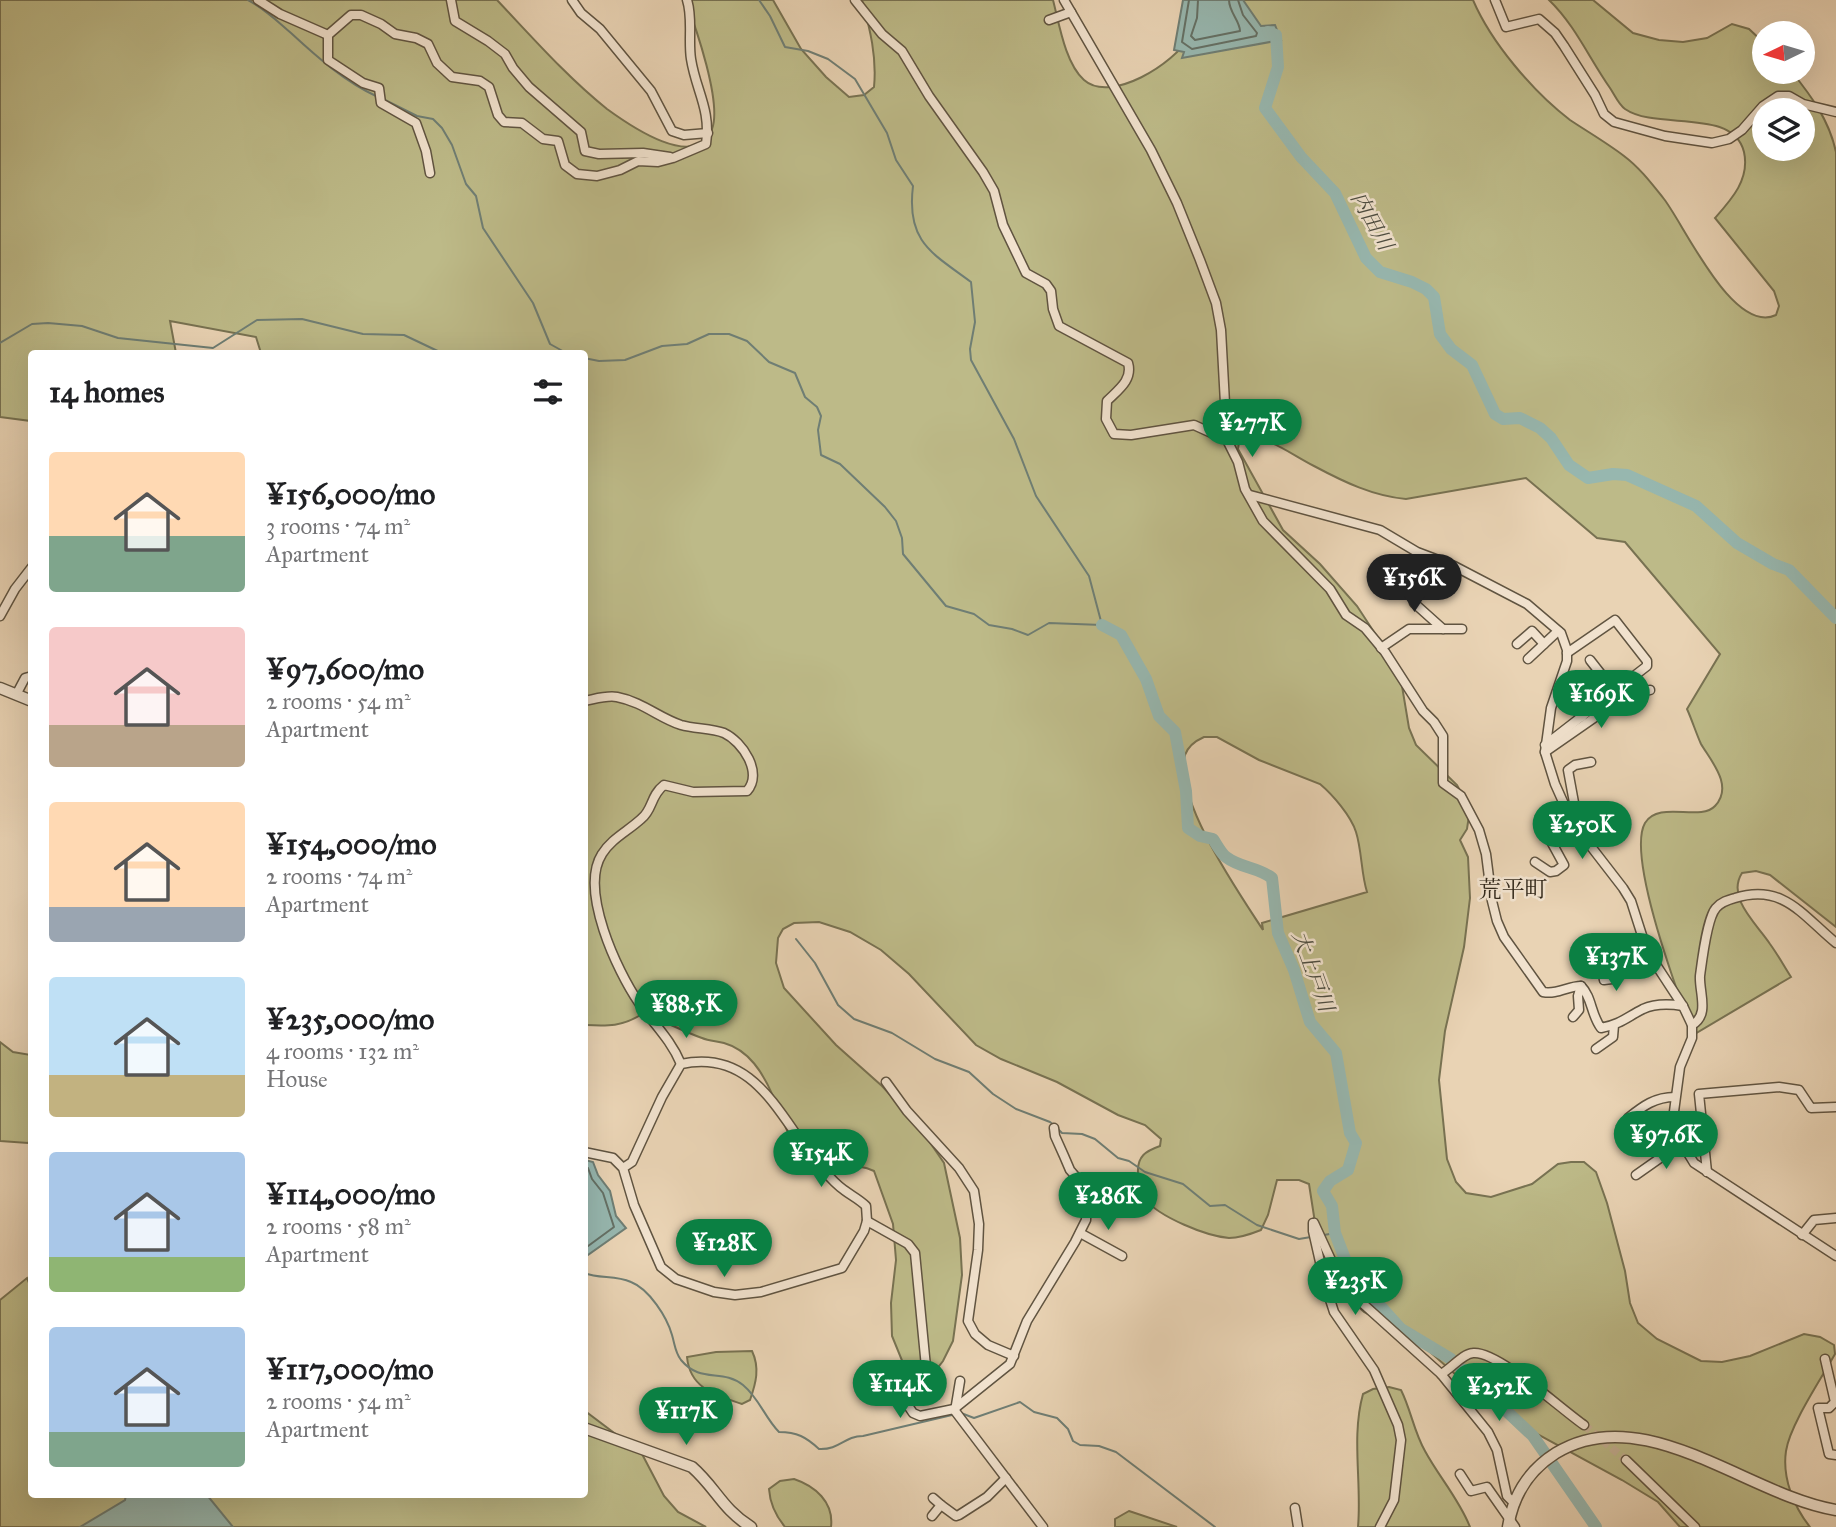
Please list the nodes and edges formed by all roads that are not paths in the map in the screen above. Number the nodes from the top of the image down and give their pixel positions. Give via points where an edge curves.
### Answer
1 (258, 0) edge
2 (451, 0) edge
3 (572, 0) edge
4 (687, 0) edge
5 (855, 0) edge
6 (1064, 0) edge
7 (1495, 0) edge
8 (1071, 12) junction
9 (1049, 20) dead end
10 (328, 35) junction
11 (1836, 112) edge
12 (708, 133) junction
13 (673, 158) junction
14 (430, 173) dead end
15 (1227, 440) junction
16 (1250, 495) junction
17 (28, 572) edge
18 (1414, 603) dead end
19 (0, 616) edge
20 (1443, 629) junction
21 (1462, 629) dead end
22 (1559, 631) junction
23 (1517, 644) dead end
24 (1544, 644) junction
25 (1381, 648) junction
26 (1567, 653) junction
27 (1528, 659) dead end
28 (1590, 660) dead end
29 (28, 677) edge
30 (0, 688) edge
31 (1650, 690) dead end
32 (1615, 692) junction
33 (16, 695) junction
34 (1568, 699) dead end
35 (28, 700) edge
36 (588, 700) edge
37 (1582, 717) junction
38 (1545, 748) junction
39 (1591, 762) dead end
40 (1566, 810) junction
41 (1572, 822) junction
42 (1535, 862) dead end
43 (1836, 943) edge
44 (1648, 952) junction
45 (1602, 968) dead end
46 (1581, 986) junction
47 (1683, 1006) junction
48 (1573, 1017) dead end
49 (1692, 1025) junction
50 (1614, 1026) junction
51 (1596, 1049) dead end
52 (681, 1064) junction
53 (886, 1082) dead end
54 (1675, 1097) junction
55 (1836, 1107) edge
56 (1628, 1118) dead end
57 (1054, 1128) dead end
58 (1682, 1145) junction
59 (588, 1153) edge
60 (623, 1168) junction
61 (1707, 1172) junction
62 (1636, 1175) dead end
63 (1836, 1218) edge
64 (867, 1221) junction
65 (1080, 1233) junction
66 (1802, 1235) junction
67 (1122, 1256) dead end
68 (1836, 1256) edge
69 (1013, 1356) junction
70 (1825, 1359) dead end
71 (1444, 1373) junction
72 (960, 1381) dead end
73 (956, 1413) junction
74 (1584, 1425) tunnel mouth
75 (588, 1429) edge
76 (1836, 1455) edge
77 (1626, 1460) tunnel mouth
78 (1461, 1474) dead end
79 (1006, 1478) junction
80 (933, 1498) dead end
81 (1514, 1503) junction
82 (941, 1505) junction
83 (1296, 1508) dead end
84 (1836, 1510) edge
85 (932, 1516) dead end
86 (1511, 1524) edge
87 (751, 1527) edge
88 (1043, 1527) edge
89 (1298, 1527) edge
90 (1380, 1527) edge
91 (1695, 1527) edge

1 - 10 street
2 - 13 street via 455,21 505,54 529,87 580,132 585,151
3 - 12 street via 651,91 672,131
4 - 12 street via 694,76 704,101
5 - 15 street via 902,51 983,172 1026,273 1051,291 1059,326 1128,363 1126,382 1107,401 1107,419 1114,434 1194,425
6 - 8 street
7 - 11 street via 1506,27 1539,19 1555,33 1604,114 1614,122 1712,143 1742,130 1779,96
8 - 9 street
8 - 15 street via 1151,150 1216,303
10 - 13 street via 351,15 361,15 395,34 428,44 437,63 452,77 480,81 489,88 505,122 522,122 543,139 558,141 565,165 577,174 597,176 638,161
10 - 14 street via 328,60 379,88 381,103 416,123
12 - 13 street via 706,144
15 - 16 street
16 - 22 street via 1380,530 1527,604
16 - 25 street via 1269,528
17 - 19 street
18 - 20 street
20 - 21 street
20 - 25 street via 1409,629
22 - 24 street
22 - 26 street
23 - 24 street via 1532,631
24 - 27 street
25 - 46 street via 1443,736 1443,783 1461,796 1479,830 1504,937 1544,992
26 - 32 street via 1615,620 1647,666
26 - 38 street via 1550,708
28 - 32 street
29 - 33 street
30 - 33 street
31 - 38 street via 1627,695
32 - 37 street
33 - 35 street
34 - 37 street
36 - 52 street via 613,696 646,706 680,725 724,733 738,745 755,774 747,791 693,792 664,785 655,792 644,818 618,836 594,870 594,893 607,942 638,1002
37 - 38 street
38 - 40 street
39 - 41 street via 1568,770 1577,819
40 - 41 street
40 - 42 street via 1540,821 1564,865 1550,872
41 - 44 street via 1623,888
43 - 49 street via 1776,895 1744,895 1720,904 1711,917 1700,977 1703,1008
44 - 45 street via 1612,979 1604,980
44 - 47 street
46 - 48 street via 1579,1010
46 - 50 street via 1601,1028
47 - 49 street
47 - 50 street via 1653,1006
49 - 54 street
50 - 51 street via 1613,1037
52 - 60 street via 632,1162
52 - 64 street via 708,1061 737,1069 756,1083 832,1179 866,1206
53 - 69 street via 974,1191 978,1250 968,1321 988,1345
54 - 56 street via 1646,1104
54 - 58 street via 1673,1119
55 - 61 street via 1811,1108 1799,1090 1779,1087 1699,1094
57 - 65 street via 1070,1170 1083,1185 1087,1212
58 - 61 street via 1693,1163
58 - 62 street
59 - 60 street via 613,1158
60 - 64 street via 661,1267 676,1279 713,1292 761,1292 842,1268
61 - 66 street
63 - 66 street via 1814,1220
64 - 73 street via 908,1244 915,1253 926,1367 909,1398 909,1407 920,1416
65 - 67 street
65 - 69 street via 1027,1321
66 - 68 street
69 - 73 street via 1010,1364
70 - 76 street via 1835,1402 1829,1408 1818,1408 1829,1454
71 - 74 street via 1473,1353 1497,1360
71 - 81 street via 1488,1432 1497,1450 1507,1496
71 - 90 street via 1351,1293 1312,1223 1334,1312 1374,1370 1398,1425 1401,1440 1394,1500
72 - 73 street
73 - 79 street
75 - 87 street via 692,1467 725,1507
77 - 91 street
78 - 86 street via 1471,1491 1488,1487
79 - 82 street via 959,1515
79 - 88 street
80 - 82 street
81 - 84 street via 1539,1464 1561,1450 1618,1437 1654,1440 1798,1500
81 - 86 street
82 - 85 street
83 - 89 street

